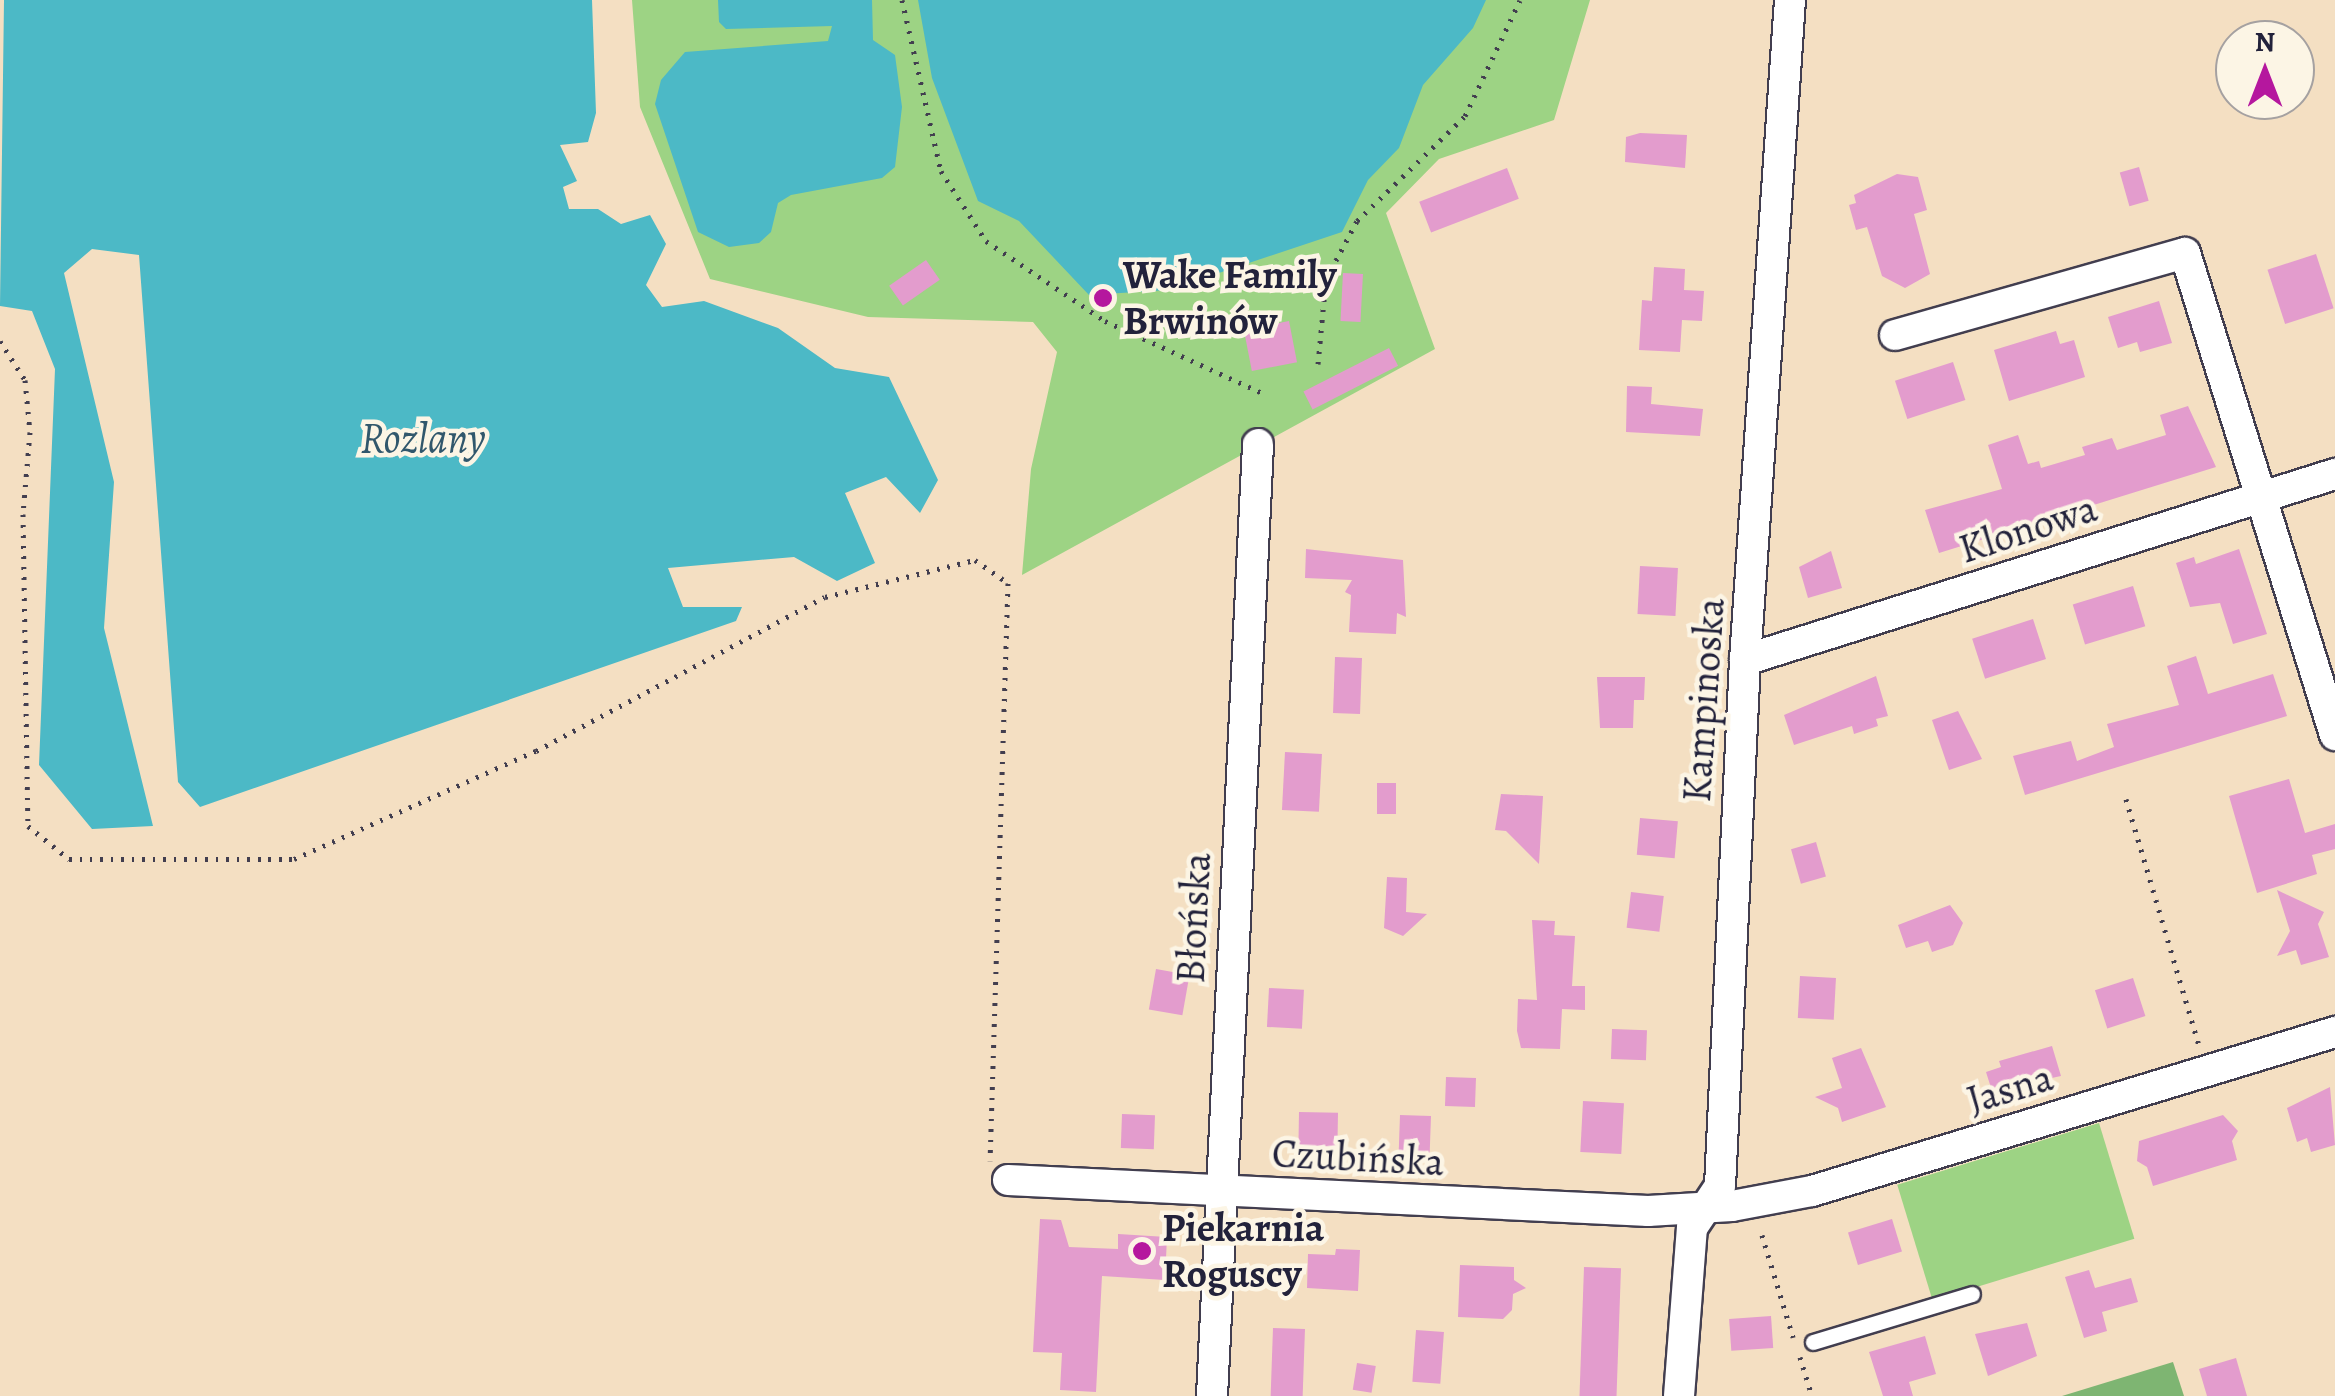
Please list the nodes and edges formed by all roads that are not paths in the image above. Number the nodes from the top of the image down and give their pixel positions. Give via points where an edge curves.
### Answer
1 (1790, 0) edge
2 (1895, 336) dead end
3 (1258, 444) dead end
4 (2335, 474) edge
5 (2259, 496) junction
6 (1745, 660) junction
7 (2335, 736) edge
8 (2335, 1032) edge
9 (1008, 1180) road end
10 (1220, 1191) junction
11 (1704, 1208) junction
12 (1972, 1294) dead end
13 (1813, 1342) dead end
14 (1212, 1396) edge
15 (1679, 1396) edge

1 - 6 street, Kampinoska
2 - 5 street via 2186,253
3 - 10 street, Błońska
4 - 5 street, Klonowa
5 - 6 street, Klonowa
5 - 7 street
6 - 11 street, Kampinoska via 1720,1186
8 - 11 street, Jasna via 1812,1191
9 - 10 street, Czubińska
10 - 11 street, Czubińska via 1648,1212
10 - 14 street, Błońska
11 - 15 street, Kampinoska via 1692,1228
12 - 13 lane

